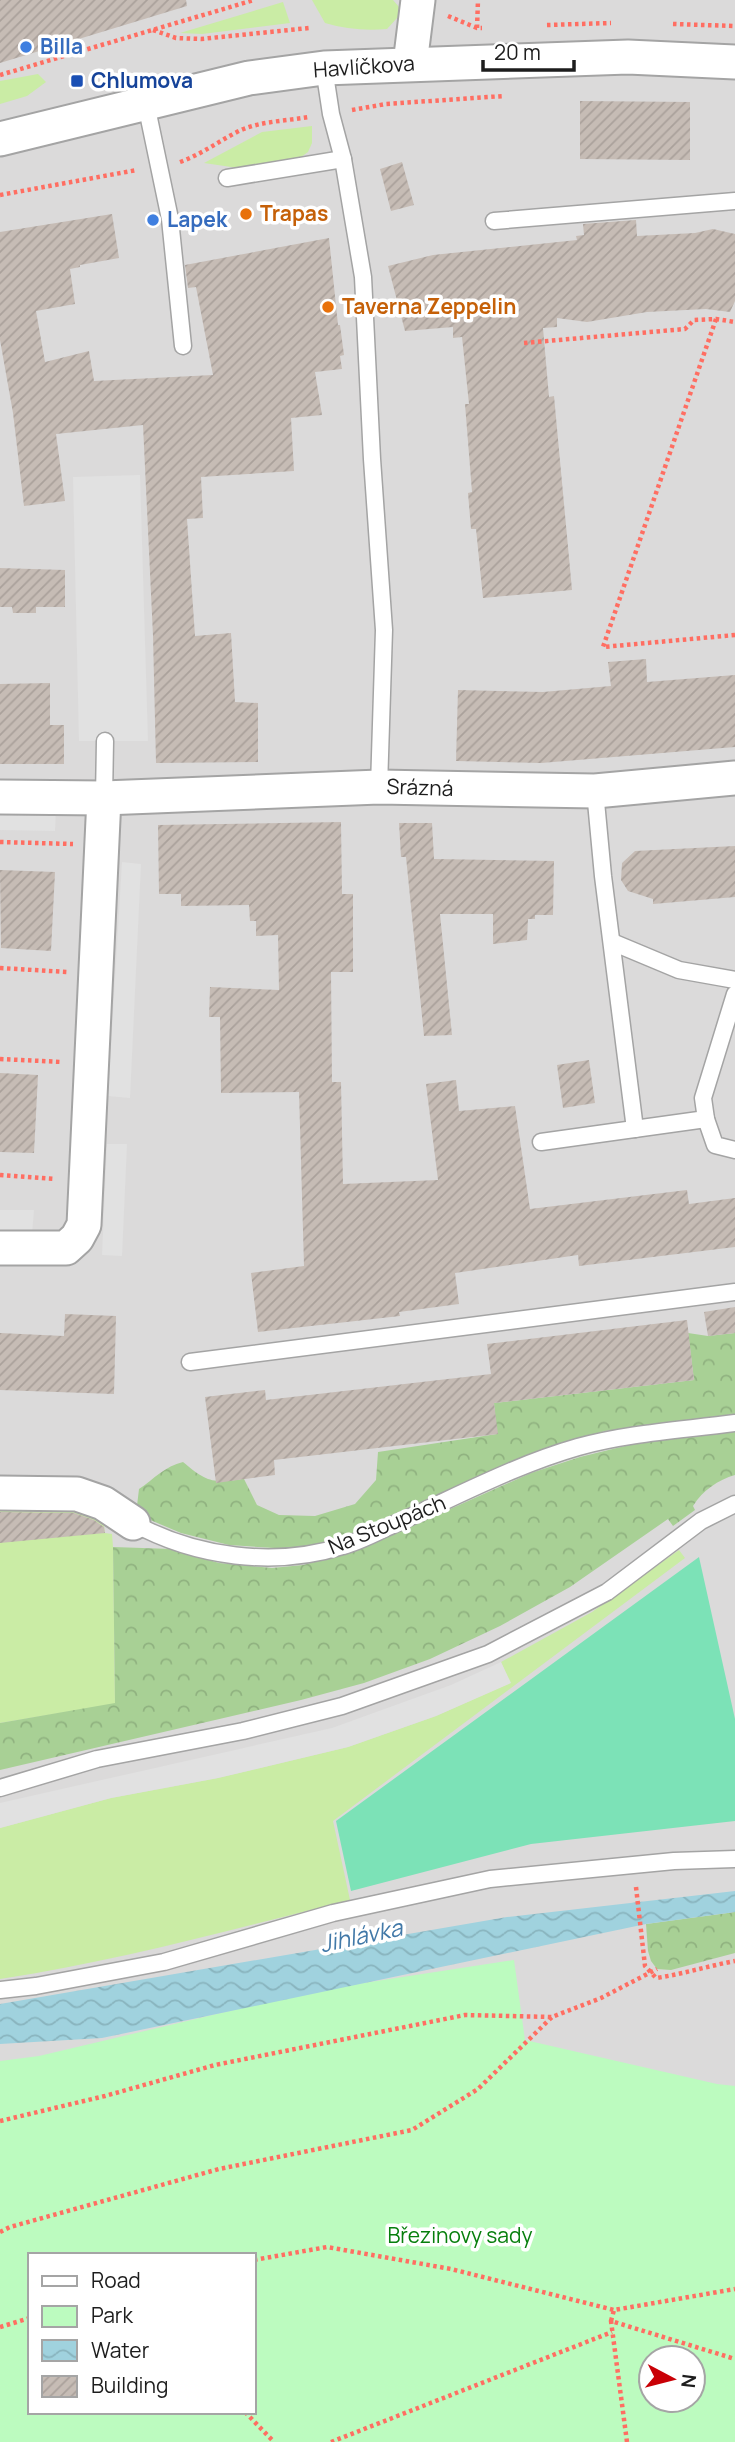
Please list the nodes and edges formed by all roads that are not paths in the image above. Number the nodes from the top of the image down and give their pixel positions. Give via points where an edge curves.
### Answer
1 (418, 0) edge
2 (735, 62) edge
3 (410, 64) junction
4 (324, 68) junction
5 (146, 104) junction
6 (0, 139) edge
7 (343, 159) junction
8 (228, 178) dead end
9 (735, 201) edge
10 (494, 221) dead end
11 (183, 346) dead end
12 (105, 741) dead end
13 (735, 778) edge
14 (379, 787) junction
15 (595, 791) junction
16 (0, 797) edge
17 (104, 798) junction
18 (612, 942) junction
19 (735, 981) edge
20 (735, 994) edge
21 (706, 1119) junction
22 (635, 1129) junction
23 (541, 1142) dead end
24 (735, 1150) edge
25 (0, 1248) edge
26 (735, 1292) edge
27 (190, 1362) dead end
28 (735, 1423) edge
29 (0, 1493) edge
30 (735, 1504) edge
31 (133, 1523) joint
32 (0, 1788) edge
33 (735, 1858) edge
34 (0, 1990) edge

1 - 3 street
2 - 3 street, Havlíčkova via 628,57
3 - 4 street, Havlíčkova
4 - 5 street, Havlíčkova via 249,78
4 - 7 lane
5 - 6 street, Havlíčkova
5 - 11 lane via 170,219
7 - 8 lane
7 - 14 lane via 363,277 384,630
9 - 10 lane
12 - 17 lane
13 - 15 street, Srázná
14 - 15 street, Srázná
14 - 17 street, Srázná
15 - 18 lane
16 - 17 street, Srázná
17 - 25 street via 83,1225 66,1248
18 - 19 lane via 680,970
18 - 22 lane
20 - 21 lane via 703,1098
21 - 22 lane
21 - 24 lane via 715,1144
22 - 23 lane
26 - 27 lane
28 - 31 lane, Na Stoupách via 578,1447 344,1546 306,1555 229,1555 160,1537
29 - 31 street, Na Stoupách via 89,1496
30 - 32 lane via 701,1521 607,1592 488,1654 342,1706 243,1731 97,1759
33 - 34 lane via 490,1879 334,1913 164,1962

